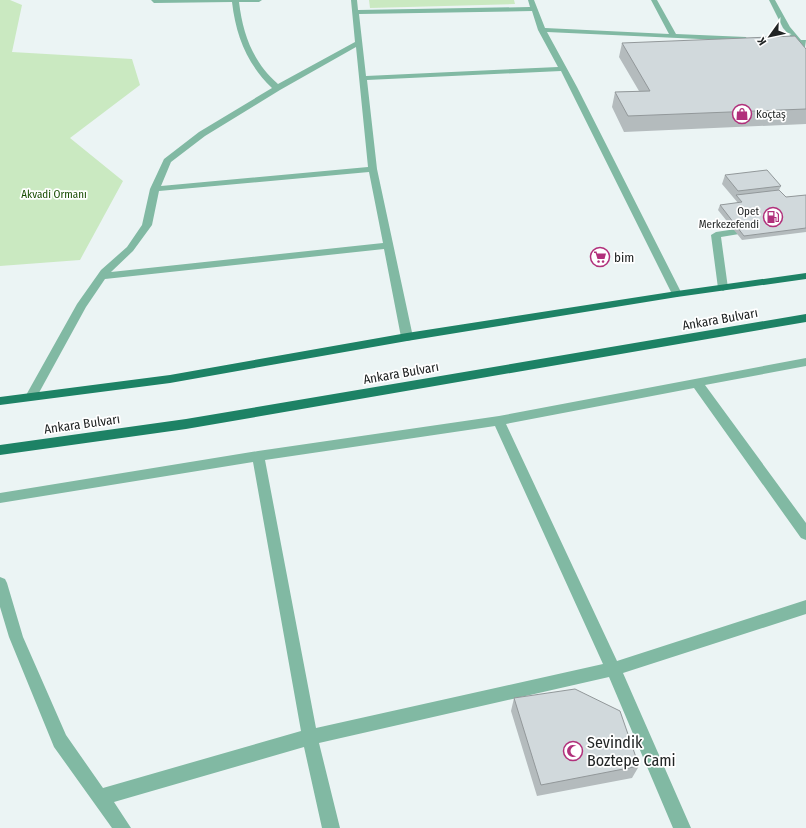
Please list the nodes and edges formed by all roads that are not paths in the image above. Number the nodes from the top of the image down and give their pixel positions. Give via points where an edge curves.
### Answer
1 (154, 0) edge
2 (235, 0) edge
3 (259, 0) edge
4 (354, 0) edge
5 (531, 0) edge
6 (654, 0) edge
7 (772, 0) edge
8 (534, 9) junction
9 (355, 12) junction
10 (542, 30) junction
11 (674, 36) junction
12 (752, 40) edge
13 (776, 41) edge
14 (803, 42) edge
15 (358, 43) junction
16 (806, 48) edge
17 (563, 69) junction
18 (362, 78) junction
19 (277, 88) junction
20 (373, 170) junction
21 (155, 189) junction
22 (736, 232) edge
23 (388, 245) junction
24 (102, 276) junction
25 (806, 276) edge
26 (723, 288) junction
27 (677, 294) junction
28 (806, 318) edge
29 (407, 337) junction
30 (806, 362) edge
31 (698, 384) junction
32 (31, 397) junction
33 (0, 401) edge
34 (499, 421) junction
35 (0, 450) edge
36 (258, 456) junction
37 (0, 498) edge
38 (806, 534) edge
39 (0, 583) edge
40 (806, 607) edge
41 (613, 669) junction
42 (310, 737) junction
43 (100, 797) junction
44 (122, 828) edge
45 (332, 828) edge
46 (682, 828) edge

1 - 2 street
2 - 3 street
2 - 19 street via 247,48 259,70
4 - 9 street
5 - 8 street
6 - 11 street
7 - 14 street via 787,28
8 - 9 street
8 - 10 street
9 - 15 street
10 - 11 street
10 - 17 street
11 - 12 street
13 - 14 street
14 - 16 street
15 - 18 street
15 - 19 street
17 - 18 street
17 - 27 street
18 - 20 street
19 - 21 street via 202,134 167,161
20 - 21 street
20 - 23 street
21 - 24 street via 147,225 130,249
22 - 26 street via 716,235
23 - 24 street
23 - 29 street
24 - 32 street via 81,306
25 - 26 main road
26 - 27 main road
27 - 29 main road
28 - 35 main road, Ankara Bulvarı via 186,424
29 - 32 main road via 170,379
30 - 31 street
31 - 34 street
31 - 38 street
32 - 33 main road
34 - 36 street
34 - 41 street
36 - 37 street
36 - 42 street
39 - 43 street via 16,637 60,741
40 - 41 street
41 - 42 street
41 - 46 street
42 - 43 street
42 - 45 street
43 - 44 street

